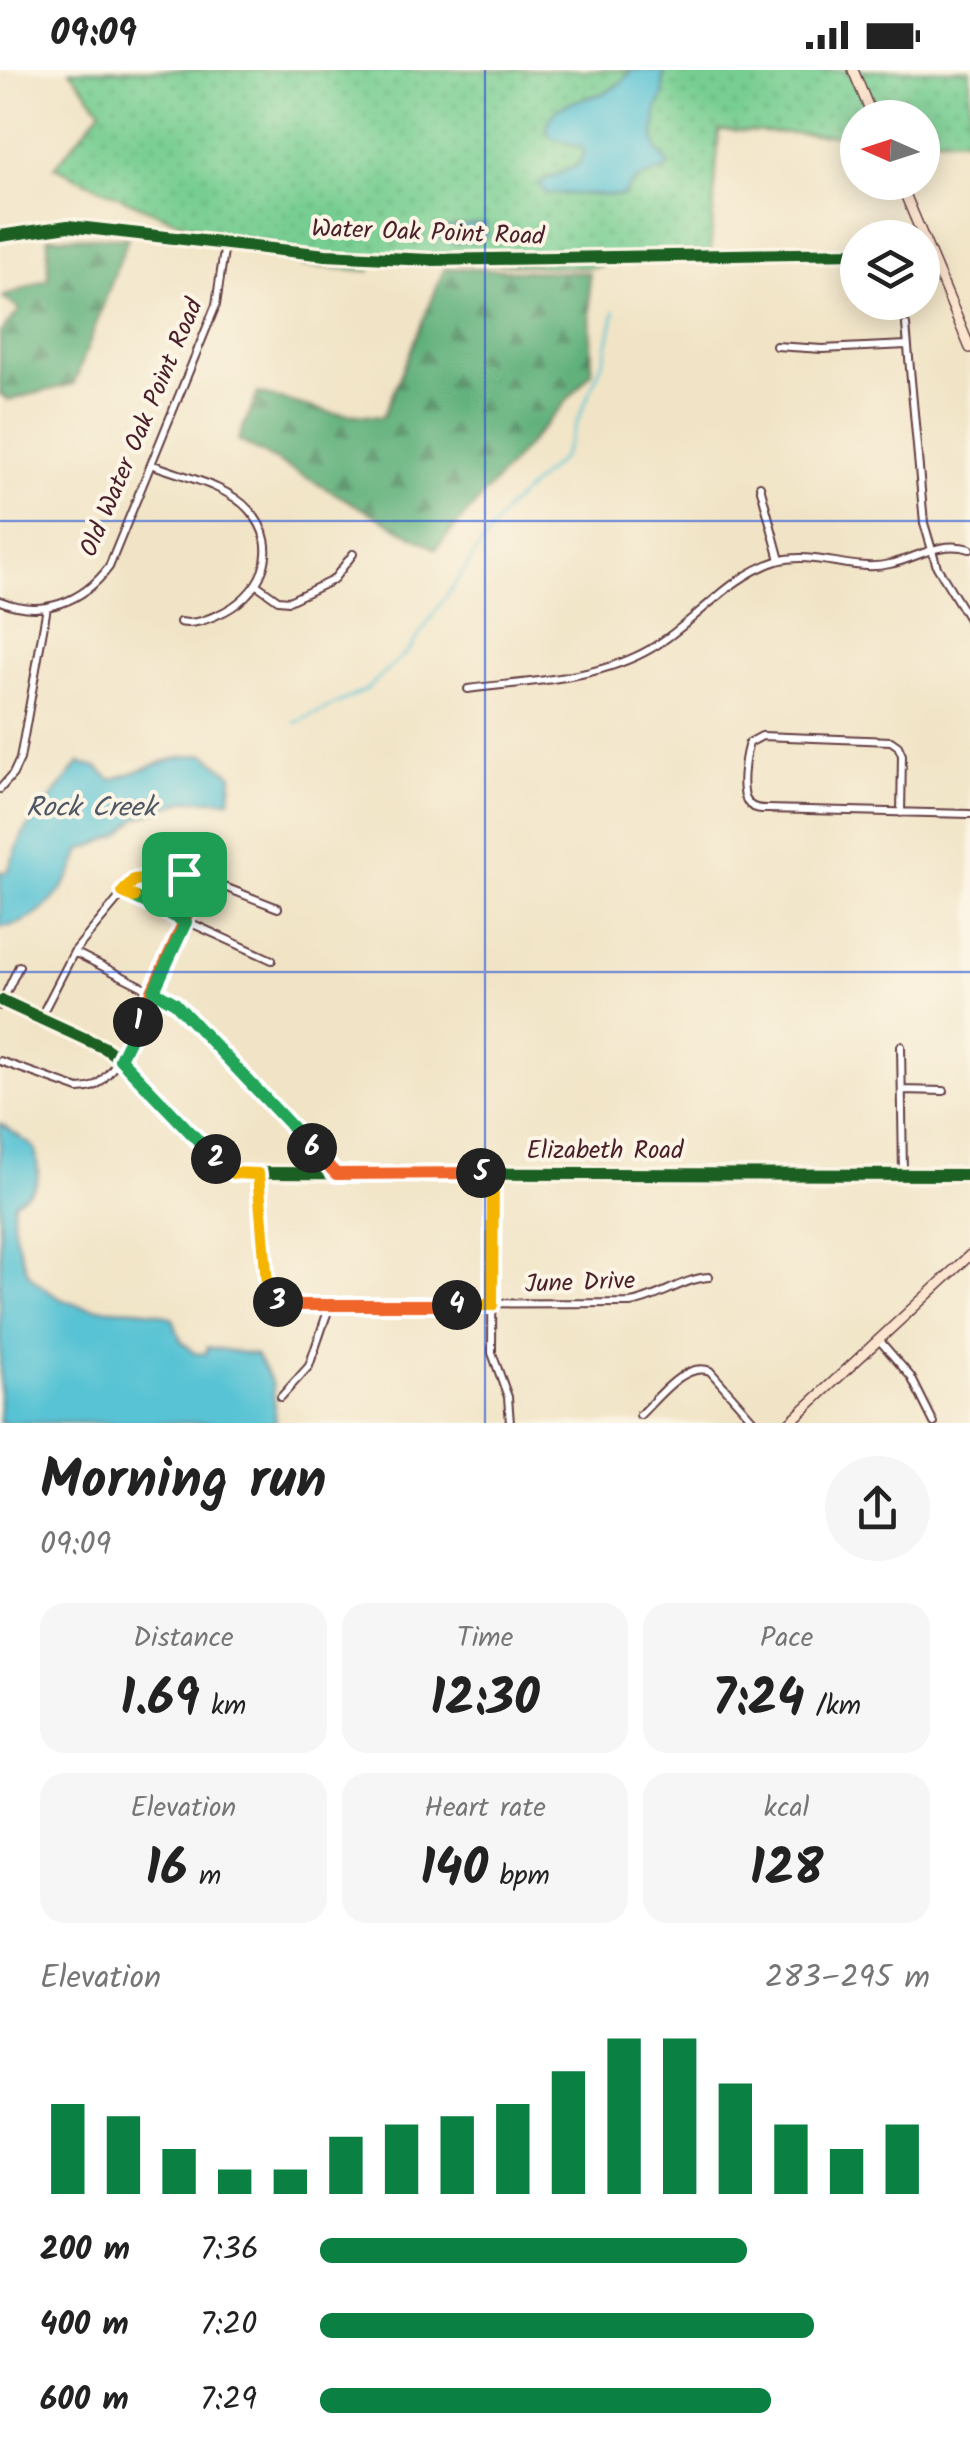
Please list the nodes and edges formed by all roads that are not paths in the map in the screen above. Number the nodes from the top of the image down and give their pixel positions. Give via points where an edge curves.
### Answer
1 (853, 70) edge
2 (866, 100) edge
3 (0, 236) edge
4 (225, 244) junction
5 (840, 253) edge
6 (940, 278) edge
7 (906, 325) dead end
8 (776, 346) dead end
9 (907, 346) junction
10 (970, 348) edge
11 (151, 464) junction
12 (760, 486) dead end
13 (930, 549) junction
14 (970, 549) edge
15 (352, 554) dead end
16 (780, 560) junction
17 (257, 585) junction
18 (0, 601) edge
19 (47, 607) junction
20 (970, 621) edge
21 (180, 622) dead end
22 (468, 688) dead end
23 (0, 789) edge
24 (900, 812) junction
25 (970, 814) edge
26 (204, 878) junction
27 (123, 892) junction
28 (278, 908) dead end
29 (186, 922) junction
30 (74, 952) junction
31 (272, 960) dead end
32 (20, 966) dead end
33 (154, 991) junction
34 (1, 1004) edge
35 (40, 1018) junction
36 (901, 1046) dead end
37 (120, 1059) junction
38 (0, 1061) edge
39 (902, 1090) junction
40 (944, 1090) dead end
41 (493, 1173) junction
42 (258, 1174) junction
43 (336, 1174) junction
44 (903, 1174) junction
45 (970, 1175) edge
46 (970, 1255) edge
47 (709, 1276) dead end
48 (330, 1305) junction
49 (492, 1305) junction
50 (880, 1341) junction
51 (281, 1397) dead end
52 (640, 1415) dead end
53 (510, 1423) edge
54 (756, 1423) edge
55 (789, 1423) edge
56 (934, 1423) edge

1 - 2 main road
3 - 4 street, Water Oak Point Road via 68,226
4 - 5 street, Water Oak Point Road via 443,260
4 - 11 street, Old Water Oak Point Road via 216,305
6 - 10 main road
7 - 9 street
8 - 9 street
9 - 13 street
11 - 17 street via 250,510 266,550
11 - 19 street, Old Water Oak Point Road via 102,576 72,600
12 - 16 street
13 - 14 street
13 - 16 street via 883,565
13 - 20 street
15 - 17 street via 333,580 289,600
16 - 22 street via 749,574 630,660 586,673
17 - 21 street via 232,609
18 - 19 street
19 - 23 street via 20,759
24 - 24 street via 754,807 745,792 749,743 762,736 890,741 902,755
24 - 25 street
26 - 27 street via 140,879
26 - 28 street
26 - 29 street
27 - 29 street
27 - 30 street
29 - 31 street
29 - 33 street
30 - 33 street
30 - 35 street
32 - 34 street
33 - 37 street
33 - 43 street via 175,1003
34 - 35 street, Elizabeth Road
35 - 37 street, Elizabeth Road
36 - 39 street
37 - 38 street via 86,1088
37 - 42 street, Elizabeth Road via 228,1170
39 - 40 street
39 - 44 street
41 - 43 street, Elizabeth Road
41 - 44 street, Elizabeth Road
41 - 49 street
42 - 43 street, Elizabeth Road
42 - 48 street, June Drive via 272,1296 289,1305
44 - 45 street, Elizabeth Road
46 - 50 main road
47 - 49 street, June Drive via 630,1303
48 - 49 street, June Drive
48 - 51 street via 309,1366
49 - 53 street via 492,1353
50 - 55 main road
50 - 56 street via 911,1377
52 - 54 street via 683,1376 702,1368

